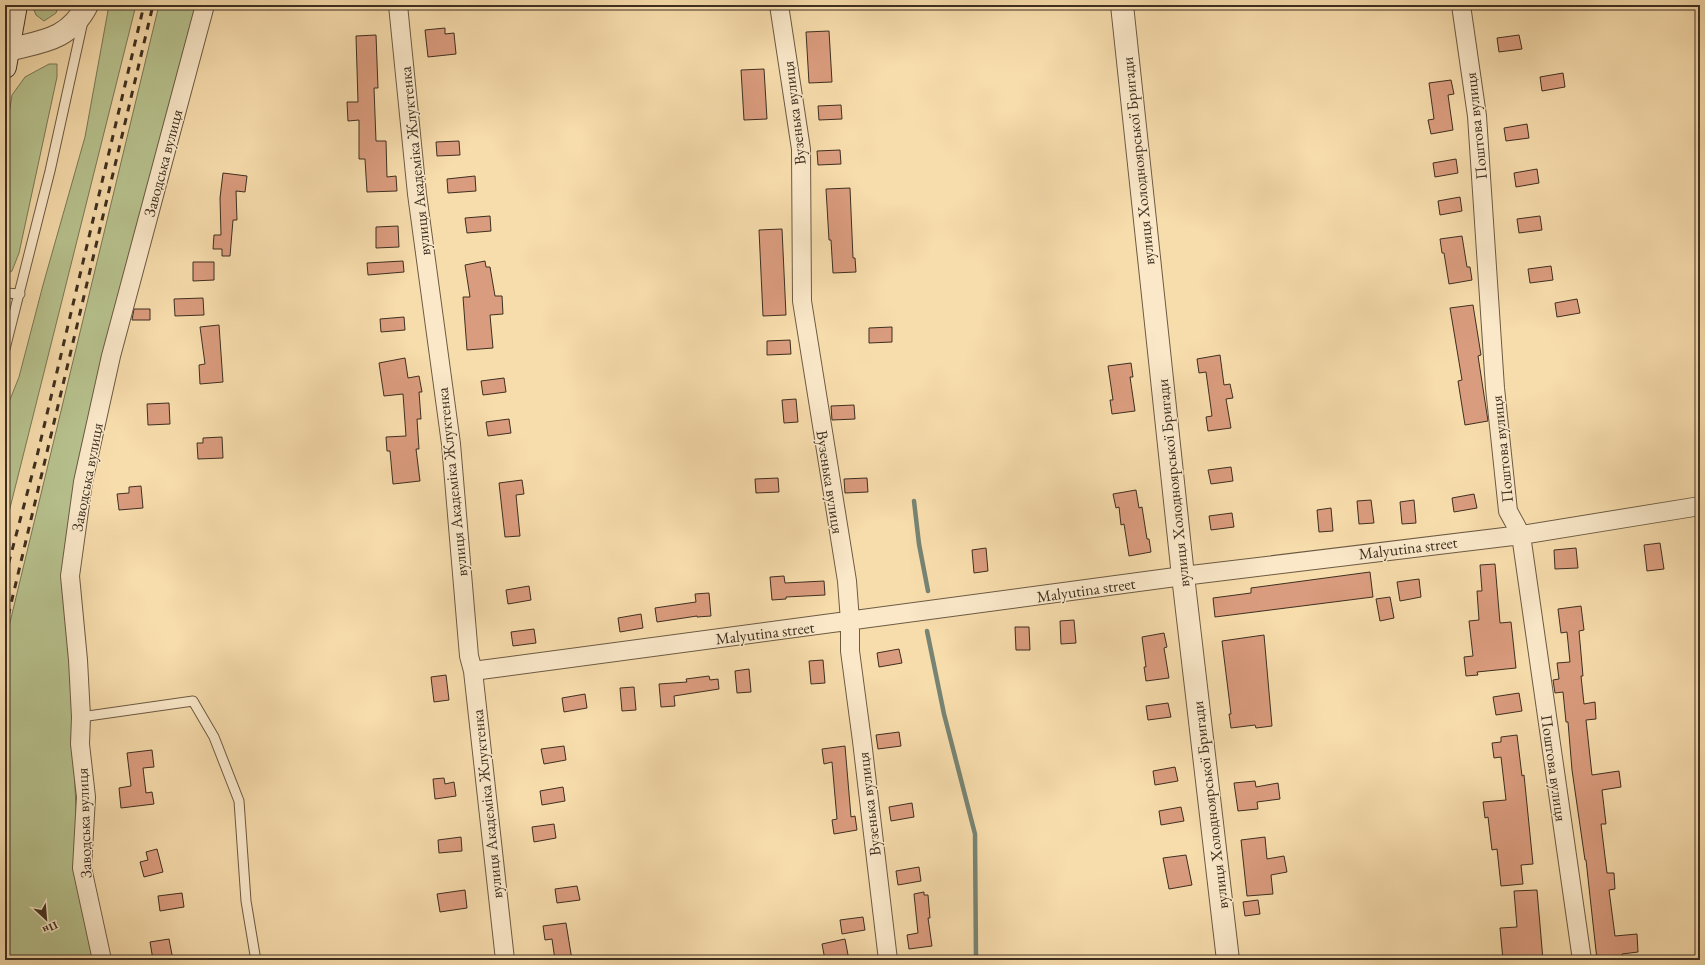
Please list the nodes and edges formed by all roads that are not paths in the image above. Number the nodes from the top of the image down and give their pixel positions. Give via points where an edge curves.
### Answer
1 (16, 5) edge
2 (205, 5) edge
3 (398, 5) edge
4 (779, 5) edge
5 (1122, 5) edge
6 (1461, 5) edge
7 (86, 6) edge
8 (7, 59) edge
9 (5, 293) edge
10 (20, 294) junction
11 (5, 349) edge
12 (1700, 506) edge
13 (1521, 534) junction
14 (1183, 576) junction
15 (850, 621) junction
16 (473, 671) junction
17 (81, 717) junction
18 (255, 955) dead end
19 (102, 960) edge
20 (505, 960) edge
21 (888, 960) edge
22 (1228, 960) edge
23 (1582, 960) edge

1 - 8 street
2 - 17 street, Заводська вулиця via 111,356 83,482 70,576
3 - 16 street, вулиця Академіка Жлуктенка via 417,194 451,444 469,656
4 - 15 street, Вузенька вулиця via 801,149 802,301
5 - 14 street, вулиця Холодноярської Бригади
6 - 13 street, Поштова вулиця via 1477,116 1495,388 1508,511
7 - 8 street via 66,32
7 - 10 lane
9 - 10 lane
10 - 11 lane
12 - 13 street, Malyutina street
13 - 14 street, Malyutina street
13 - 23 street, Поштова вулиця
14 - 15 street, Malyutina street
14 - 22 street, вулиця Холодноярської Бригади
15 - 16 street, Malyutina street
15 - 21 street, Вузенька вулиця via 850,651
16 - 20 street, вулиця Академіка Жлуктенка
17 - 18 lane via 193,701 214,737 239,802 246,901
17 - 19 street, Заводська вулиця via 80,744 86,797 82,868

